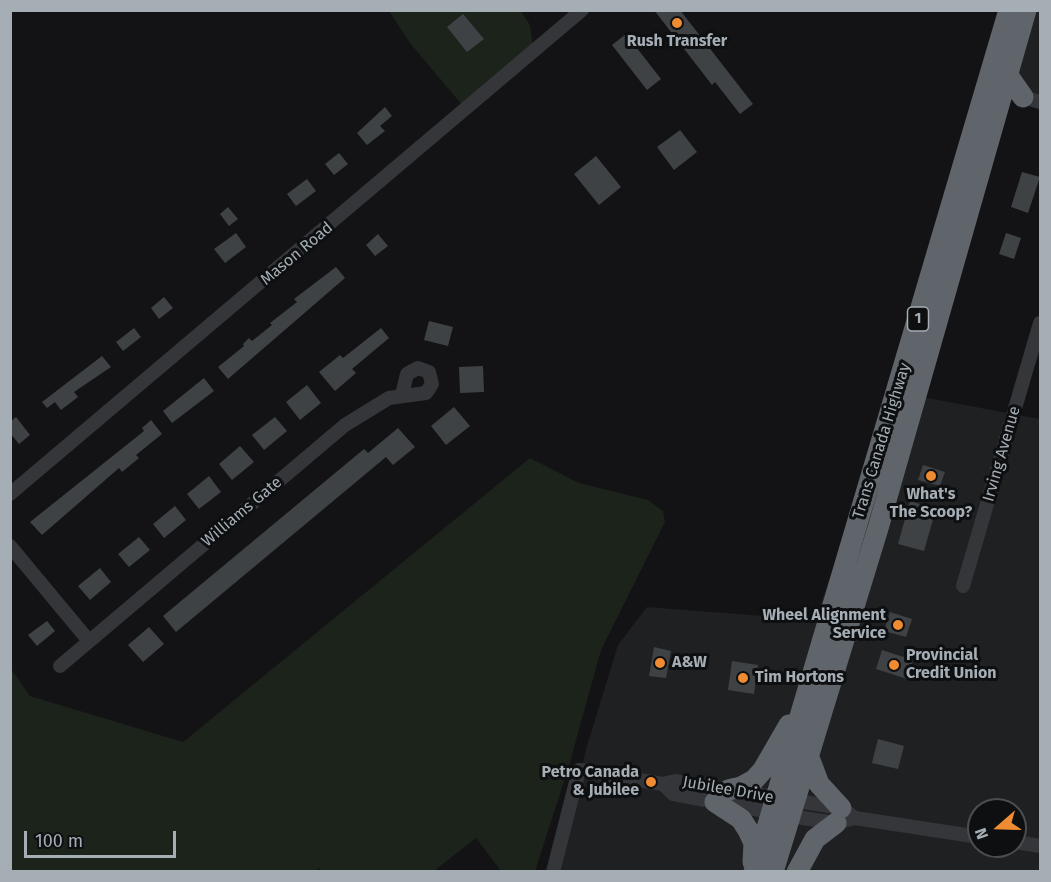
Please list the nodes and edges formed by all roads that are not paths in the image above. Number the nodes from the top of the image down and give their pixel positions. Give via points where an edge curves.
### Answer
1 (582, 10) edge
2 (1009, 10) edge
3 (1026, 10) edge
4 (1007, 74) junction
5 (1032, 100) edge
6 (998, 106) junction
7 (1041, 323) edge
8 (402, 395) dead end
9 (10, 494) edge
10 (10, 546) edge
11 (963, 586) dead end
12 (89, 641) junction
13 (60, 666) dead end
14 (807, 694) junction
15 (808, 756) junction
16 (722, 796) junction
17 (783, 807) junction
18 (844, 817) junction
19 (967, 835) edge
20 (554, 872) edge
21 (753, 872) edge
22 (773, 872) edge
23 (797, 872) edge

1 - 9 street, Mason Road
2 - 14 highway, Trans Canada Highway / 1
3 - 4 highway, Trans Canada Highway / 1
4 - 5 highway
4 - 6 highway, Trans Canada Highway / 1
5 - 6 highway
6 - 15 highway, Trans Canada Highway / 1 via 879,525
7 - 11 street, Irving Avenue
8 - 12 street, Williams Gate via 380,402 345,425
10 - 12 street
12 - 13 street, Williams Gate
14 - 16 highway via 763,770 754,780
14 - 17 highway, Trans Canada Highway / 1
15 - 17 highway, Trans Canada Highway / 1
15 - 18 highway via 819,784
16 - 17 street, Jubilee Drive
16 - 20 street, Jubilee Drive via 675,781 663,784 579,770
16 - 21 highway via 754,843
17 - 18 street, Jubilee Drive
17 - 21 highway, Trans Canada Highway / 1
17 - 22 highway, Trans Canada Highway / 1
18 - 19 street, Jubilee Drive
18 - 23 highway via 815,840

